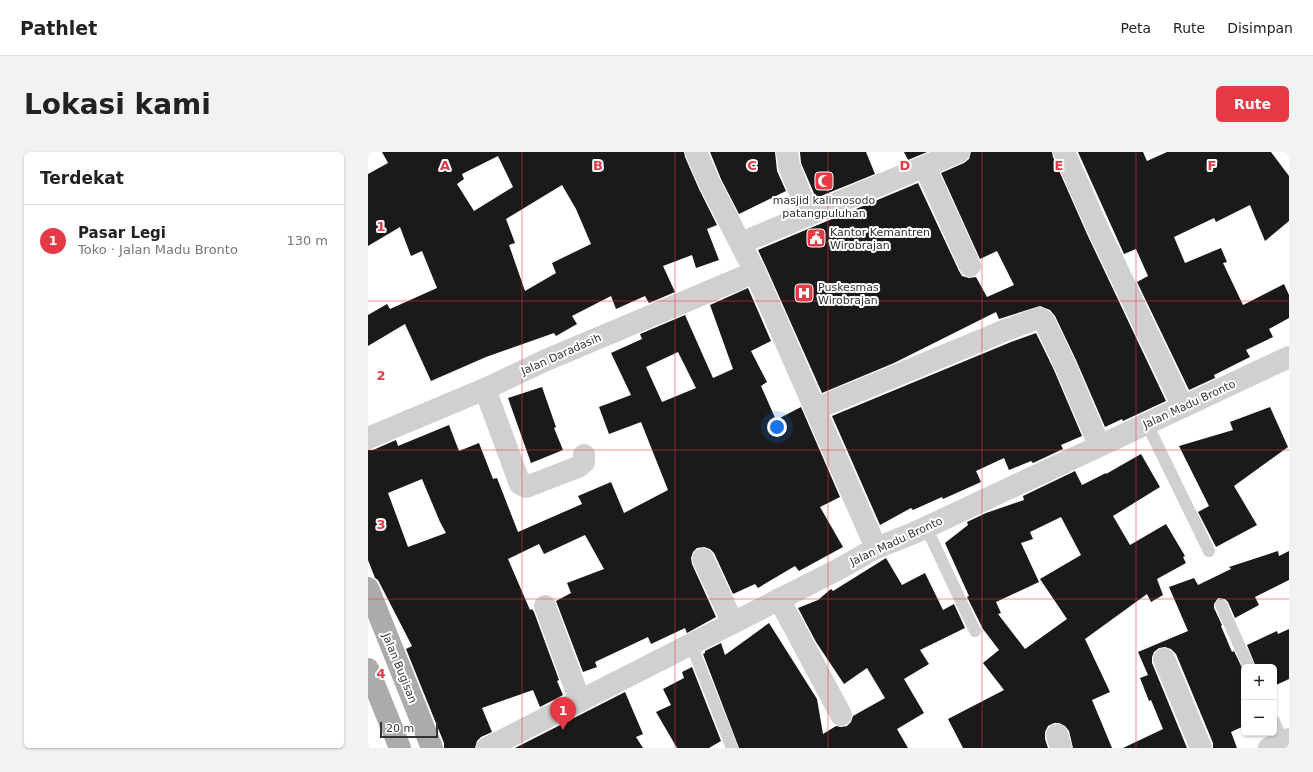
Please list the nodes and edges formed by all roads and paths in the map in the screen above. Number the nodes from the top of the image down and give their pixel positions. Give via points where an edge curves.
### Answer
1 (696, 152) edge
2 (787, 152) edge
3 (959, 152) edge
4 (1064, 152) edge
5 (925, 167) junction
6 (809, 214) junction
7 (749, 258) junction
8 (970, 266) dead end
9 (1289, 357) edge
10 (485, 389) junction
11 (1183, 407) junction
12 (815, 409) junction
13 (368, 422) edge
14 (1147, 424) junction
15 (368, 438) edge
16 (1099, 446) junction
17 (584, 455) dead end
18 (926, 527) junction
19 (876, 548) junction
20 (1208, 551) dead end
21 (704, 559) dead end
22 (368, 588) edge
23 (779, 599) junction
24 (1221, 605) dead end
25 (545, 606) dead end
26 (733, 623) junction
27 (975, 631) dead end
28 (691, 644) junction
29 (1164, 659) dead end
30 (1248, 664) edge
31 (368, 669) edge
32 (580, 701) junction
33 (841, 715) dead end
34 (1277, 730) edge
35 (1281, 743) edge
36 (400, 748) edge
37 (432, 748) edge
38 (487, 748) edge
39 (732, 748) edge
40 (1201, 748) edge

1 - 7 street
2 - 6 street via 789,166
3 - 5 street, Jalan Daradasih
4 - 11 street
5 - 6 street, Jalan Daradasih
5 - 8 street
6 - 7 street, Jalan Daradasih
7 - 10 street, Jalan Daradasih
7 - 12 street
7 - 13 street, Jalan Daradasih
9 - 11 street, Jalan Madu Bronto
10 - 15 street, Jalan Daradasih
10 - 17 street via 520,484 526,487 578,467 584,462
11 - 14 street, Jalan Madu Bronto
12 - 16 street via 1039,318 1044,321 1065,365
12 - 19 street
14 - 16 street, Jalan Madu Bronto
14 - 20 lane
16 - 18 street, Jalan Madu Bronto
18 - 19 street, Jalan Madu Bronto
18 - 27 lane
19 - 23 street, Jalan Madu Bronto
21 - 26 street
22 - 37 main road, Jalan Bugisan
23 - 26 street, Jalan Madu Bronto
23 - 33 street
24 - 30 lane
25 - 32 street
26 - 28 street, Jalan Madu Bronto
28 - 32 street, Jalan Madu Bronto
28 - 39 lane
29 - 40 street
31 - 36 main road
32 - 38 street, Jalan Madu Bronto
34 - 35 lane

